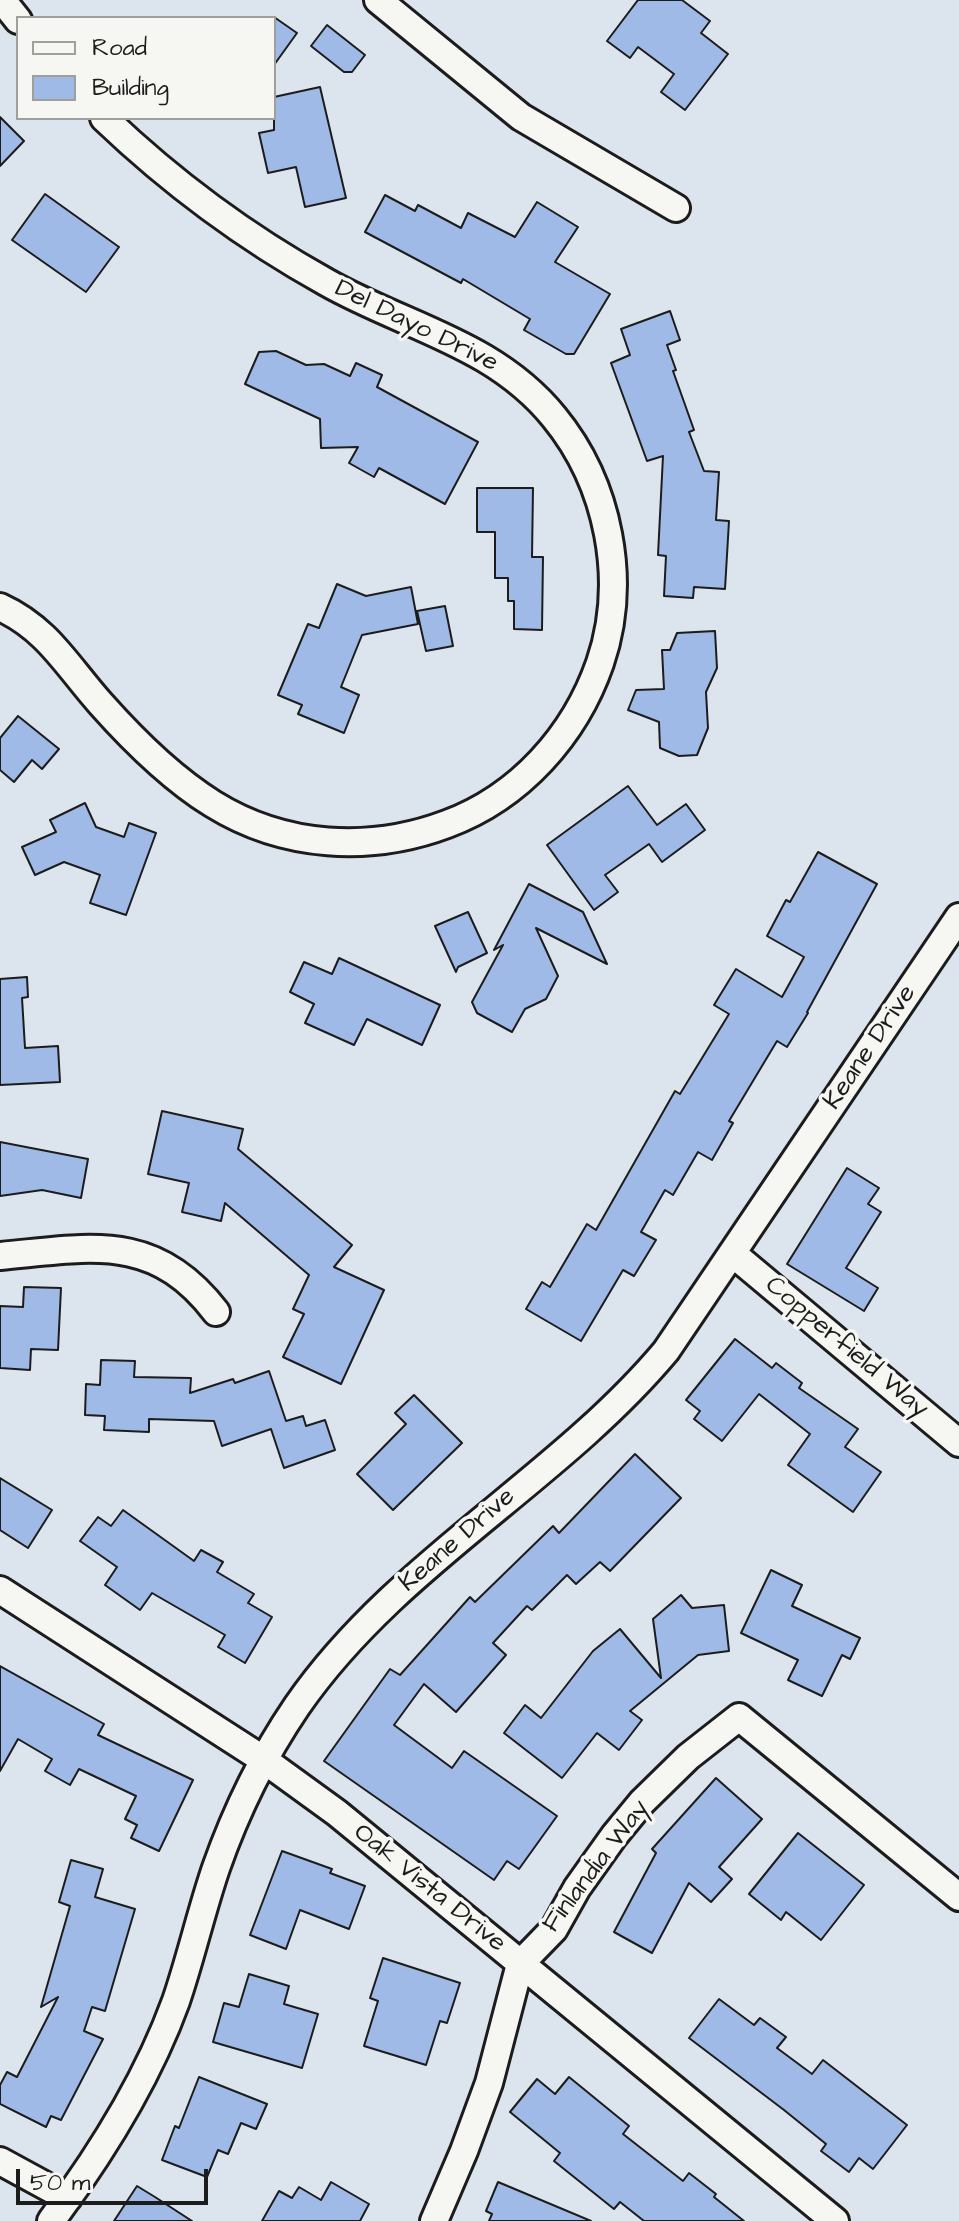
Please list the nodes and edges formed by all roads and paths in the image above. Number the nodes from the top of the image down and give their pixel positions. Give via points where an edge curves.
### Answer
1 (2, 0) edge
2 (378, 0) edge
3 (16, 18) edge
4 (106, 120) edge
5 (676, 208) dead end
6 (0, 607) edge
7 (959, 917) edge
8 (732, 1253) junction
9 (0, 1256) edge
10 (216, 1312) dead end
11 (959, 1443) edge
12 (0, 1590) edge
13 (264, 1760) junction
14 (959, 1897) edge
15 (520, 1964) junction
16 (0, 2161) edge
17 (68, 2198) junction
18 (51, 2221) edge
19 (434, 2221) edge
20 (835, 2221) edge

1 - 3 street
2 - 5 street via 521,117
4 - 6 street, Del Dayo Drive via 211,210 269,249 391,315 456,341 503,368 531,392 576,449 605,516 613,588 609,624 587,694 547,755 522,780 460,820 414,835 354,843 281,834 207,800 102,705 44,635
7 - 8 street, Keane Drive
8 - 11 street, Copperfield Way
8 - 13 street, Keane Drive via 641,1380 369,1620 306,1694
9 - 10 street via 96,1247 132,1252 180,1276
12 - 13 street, Oak Vista Drive
13 - 15 street, Oak Vista Drive via 337,1813
13 - 17 street, Keane Drive via 217,1866 176,2001 154,2054 114,2130
14 - 15 street, Finlandia Way via 739,1717 642,1802 577,1888 554,1929
15 - 19 street, Finlandia Way via 489,2083
15 - 20 street, Oak Vista Drive
16 - 17 street
17 - 18 street, Keane Drive

